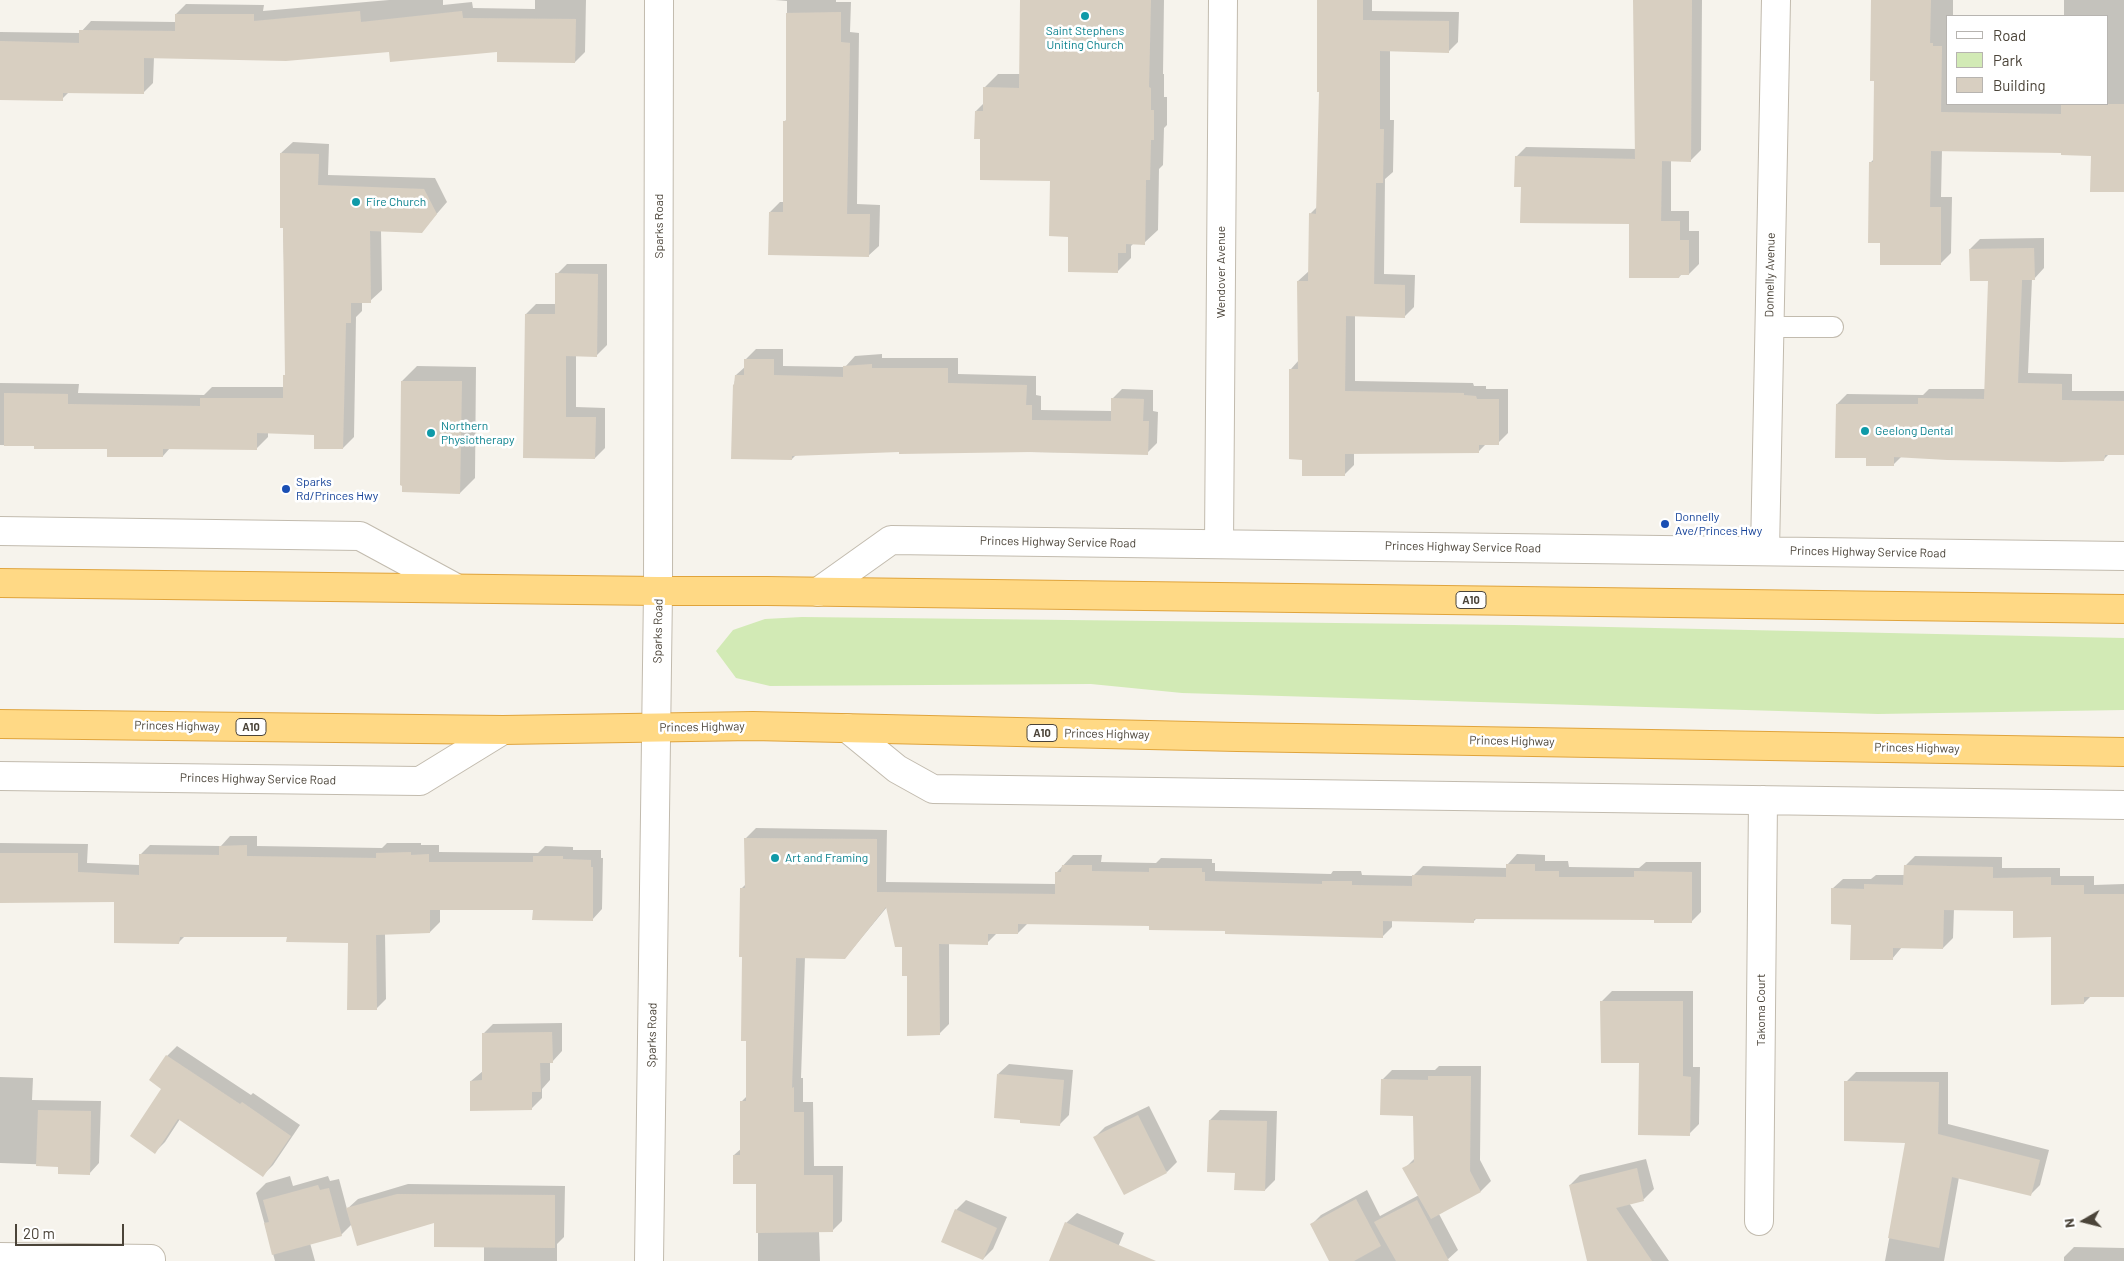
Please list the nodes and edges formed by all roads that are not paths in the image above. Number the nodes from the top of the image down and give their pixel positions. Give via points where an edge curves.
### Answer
1 (659, 0) edge
2 (1223, 0) edge
3 (1776, 0) edge
4 (1770, 327) junction
5 (1833, 328) dead end
6 (0, 531) edge
7 (1218, 544) junction
8 (1766, 551) junction
9 (2124, 556) edge
10 (0, 583) edge
11 (456, 588) junction
12 (658, 591) junction
13 (818, 592) junction
14 (2124, 608) edge
15 (0, 724) edge
16 (657, 728) junction
17 (847, 728) junction
18 (503, 730) junction
19 (2124, 752) edge
20 (0, 776) edge
21 (1763, 800) junction
22 (2124, 805) edge
23 (1759, 1221) dead end
24 (0, 1257) edge
25 (151, 1260) edge
26 (649, 1261) edge

1 - 12 street, Sparks Road
2 - 7 street, Wendover Avenue
3 - 4 street, Donnelly Avenue
4 - 5 lane
4 - 8 street, Donnelly Avenue
6 - 11 street via 360,536
7 - 8 street, Princes Highway Service Road
7 - 13 street, Princes Highway Service Road via 891,540
8 - 9 street, Princes Highway Service Road
10 - 11 highway, A10
11 - 12 highway, A10
12 - 13 highway, A10
12 - 16 street, Sparks Road
13 - 14 highway, A10
15 - 18 highway, Princes Highway / A10
16 - 17 highway, Princes Highway / A10
16 - 18 highway, Princes Highway / A10
16 - 26 street, Sparks Road
17 - 19 highway, Princes Highway / A10
17 - 21 street via 897,769 933,789
18 - 20 street, Princes Highway Service Road via 420,780
21 - 22 street
21 - 23 street, Takoma Court
24 - 25 street

